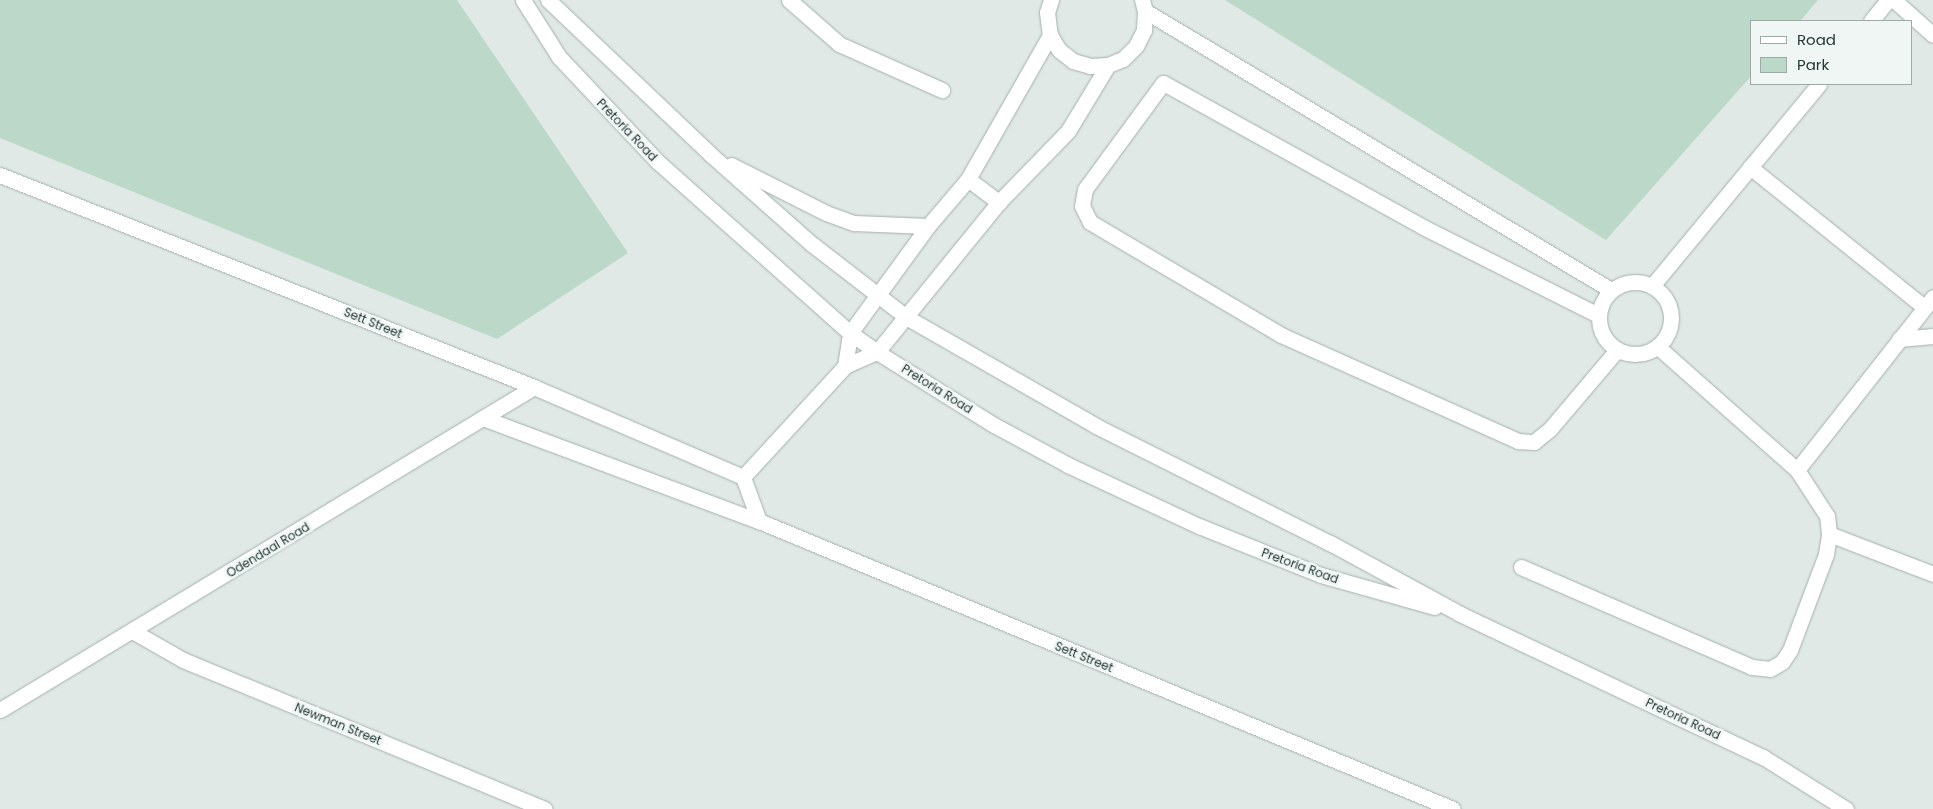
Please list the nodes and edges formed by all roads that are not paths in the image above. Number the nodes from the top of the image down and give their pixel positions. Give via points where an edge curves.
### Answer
1 (523, 0) edge
2 (548, 0) edge
3 (789, 0) edge
4 (1051, 0) edge
5 (1888, 0) edge
6 (1894, 0) edge
7 (1144, 6) edge
8 (1872, 20) edge
9 (1050, 35) junction
10 (1933, 35) edge
11 (1108, 65) junction
12 (1818, 85) edge
13 (942, 90) dead end
14 (710, 154) junction
15 (1750, 167) junction
16 (0, 175) edge
17 (968, 179) junction
18 (999, 202) junction
19 (928, 226) junction
20 (1652, 286) junction
21 (1611, 290) junction
22 (878, 294) junction
23 (1929, 302) edge
24 (1598, 315) junction
25 (906, 317) junction
26 (850, 334) junction
27 (1933, 336) edge
28 (1899, 339) junction
29 (1658, 347) junction
30 (1617, 350) junction
31 (877, 352) junction
32 (845, 366) junction
33 (534, 387) junction
34 (483, 418) junction
35 (1797, 470) junction
36 (743, 477) junction
37 (759, 522) junction
38 (1829, 534) junction
39 (1520, 567) dead end
40 (1933, 574) edge
41 (1460, 614) junction
42 (134, 632) junction
43 (0, 710) edge
44 (545, 809) edge
45 (1453, 809) edge
46 (1846, 809) edge

1 - 26 street, Pretoria Road via 559,58 651,155
2 - 14 street, Pretoria Road
3 - 13 street via 839,44
4 - 9 street via 1047,12
5 - 8 street
6 - 10 street
7 - 11 street via 1144,30 1136,46 1123,59
7 - 21 street
9 - 11 street via 1059,50 1073,61 1090,66
9 - 17 street
11 - 18 street via 1068,131
12 - 15 street
14 - 19 street via 826,213 854,223
14 - 22 street, Pretoria Road via 814,245
15 - 20 street
15 - 23 street
16 - 33 street, Sett Street
17 - 18 street
17 - 19 street
18 - 25 street
19 - 22 street
20 - 21 street via 1638,282
20 - 29 street via 1663,295 1670,308 1667,336
21 - 24 street via 1602,301
22 - 25 street, Pretoria Road
22 - 26 street
23 - 28 street
24 - 30 street via 1599,329 1606,342
24 - 30 street via 1425,228 1163,83 1085,189 1082,206 1090,222 1281,335 1518,441 1534,442 1550,429
25 - 31 street
25 - 41 street, Pretoria Road via 1096,426 1330,543
26 - 31 street, Pretoria Road
26 - 32 street
27 - 28 street
28 - 35 street
29 - 30 street via 1631,355
29 - 35 street
31 - 32 street
31 - 41 street, Pretoria Road via 994,425 1199,526 1321,575
32 - 36 street
33 - 34 street, Odendaal Road
33 - 36 street, Sett Street
34 - 37 street, Sett Street
34 - 42 street, Odendaal Road
35 - 38 street via 1826,516
36 - 37 street
37 - 45 street, Sett Street
38 - 39 street via 1819,574 1790,650 1782,662 1770,669 1752,667
38 - 40 street
41 - 46 street, Pretoria Road via 1763,757
42 - 43 street, Odendaal Road
42 - 44 street, Newman Street via 183,660

